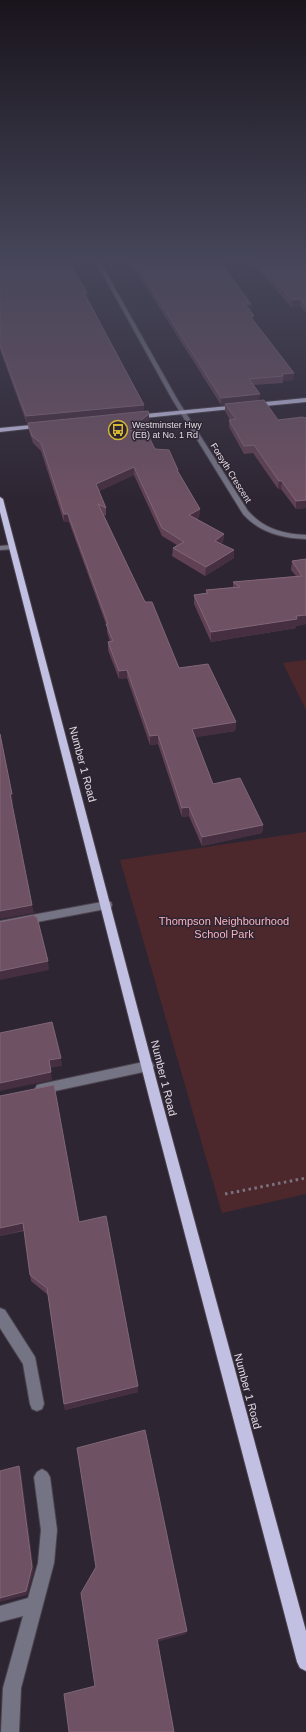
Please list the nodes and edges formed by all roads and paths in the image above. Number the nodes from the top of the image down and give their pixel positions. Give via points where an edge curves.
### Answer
1 (143, 341) edge
2 (306, 400) edge
3 (183, 412) junction
4 (127, 418) edge
5 (48, 426) edge
6 (0, 430) edge
7 (0, 499) edge
8 (306, 537) edge
9 (12, 547) junction
10 (0, 548) edge
11 (107, 906) junction
12 (0, 925) edge
13 (148, 1066) junction
14 (29, 1092) edge
15 (306, 1178) edge
16 (225, 1194) dead end
17 (0, 1315) edge
18 (37, 1404) dead end
19 (42, 1478) dead end
20 (35, 1605) junction
21 (0, 1614) edge
22 (306, 1662) edge
23 (10, 1732) edge

1 - 3 street, Forsyth Crescent
2 - 3 main road
3 - 4 main road
3 - 8 street, Forsyth Crescent via 243,509 255,523 270,531
5 - 6 main road
7 - 9 main road, Number 1 Road
9 - 10 street
9 - 11 main road, Number 1 Road
11 - 12 street
11 - 13 main road, Number 1 Road
13 - 14 street
13 - 22 main road, Number 1 Road
15 - 16 path
17 - 18 street via 30,1362
19 - 20 street via 49,1530 46,1563
20 - 21 street
20 - 23 street via 12,1688

